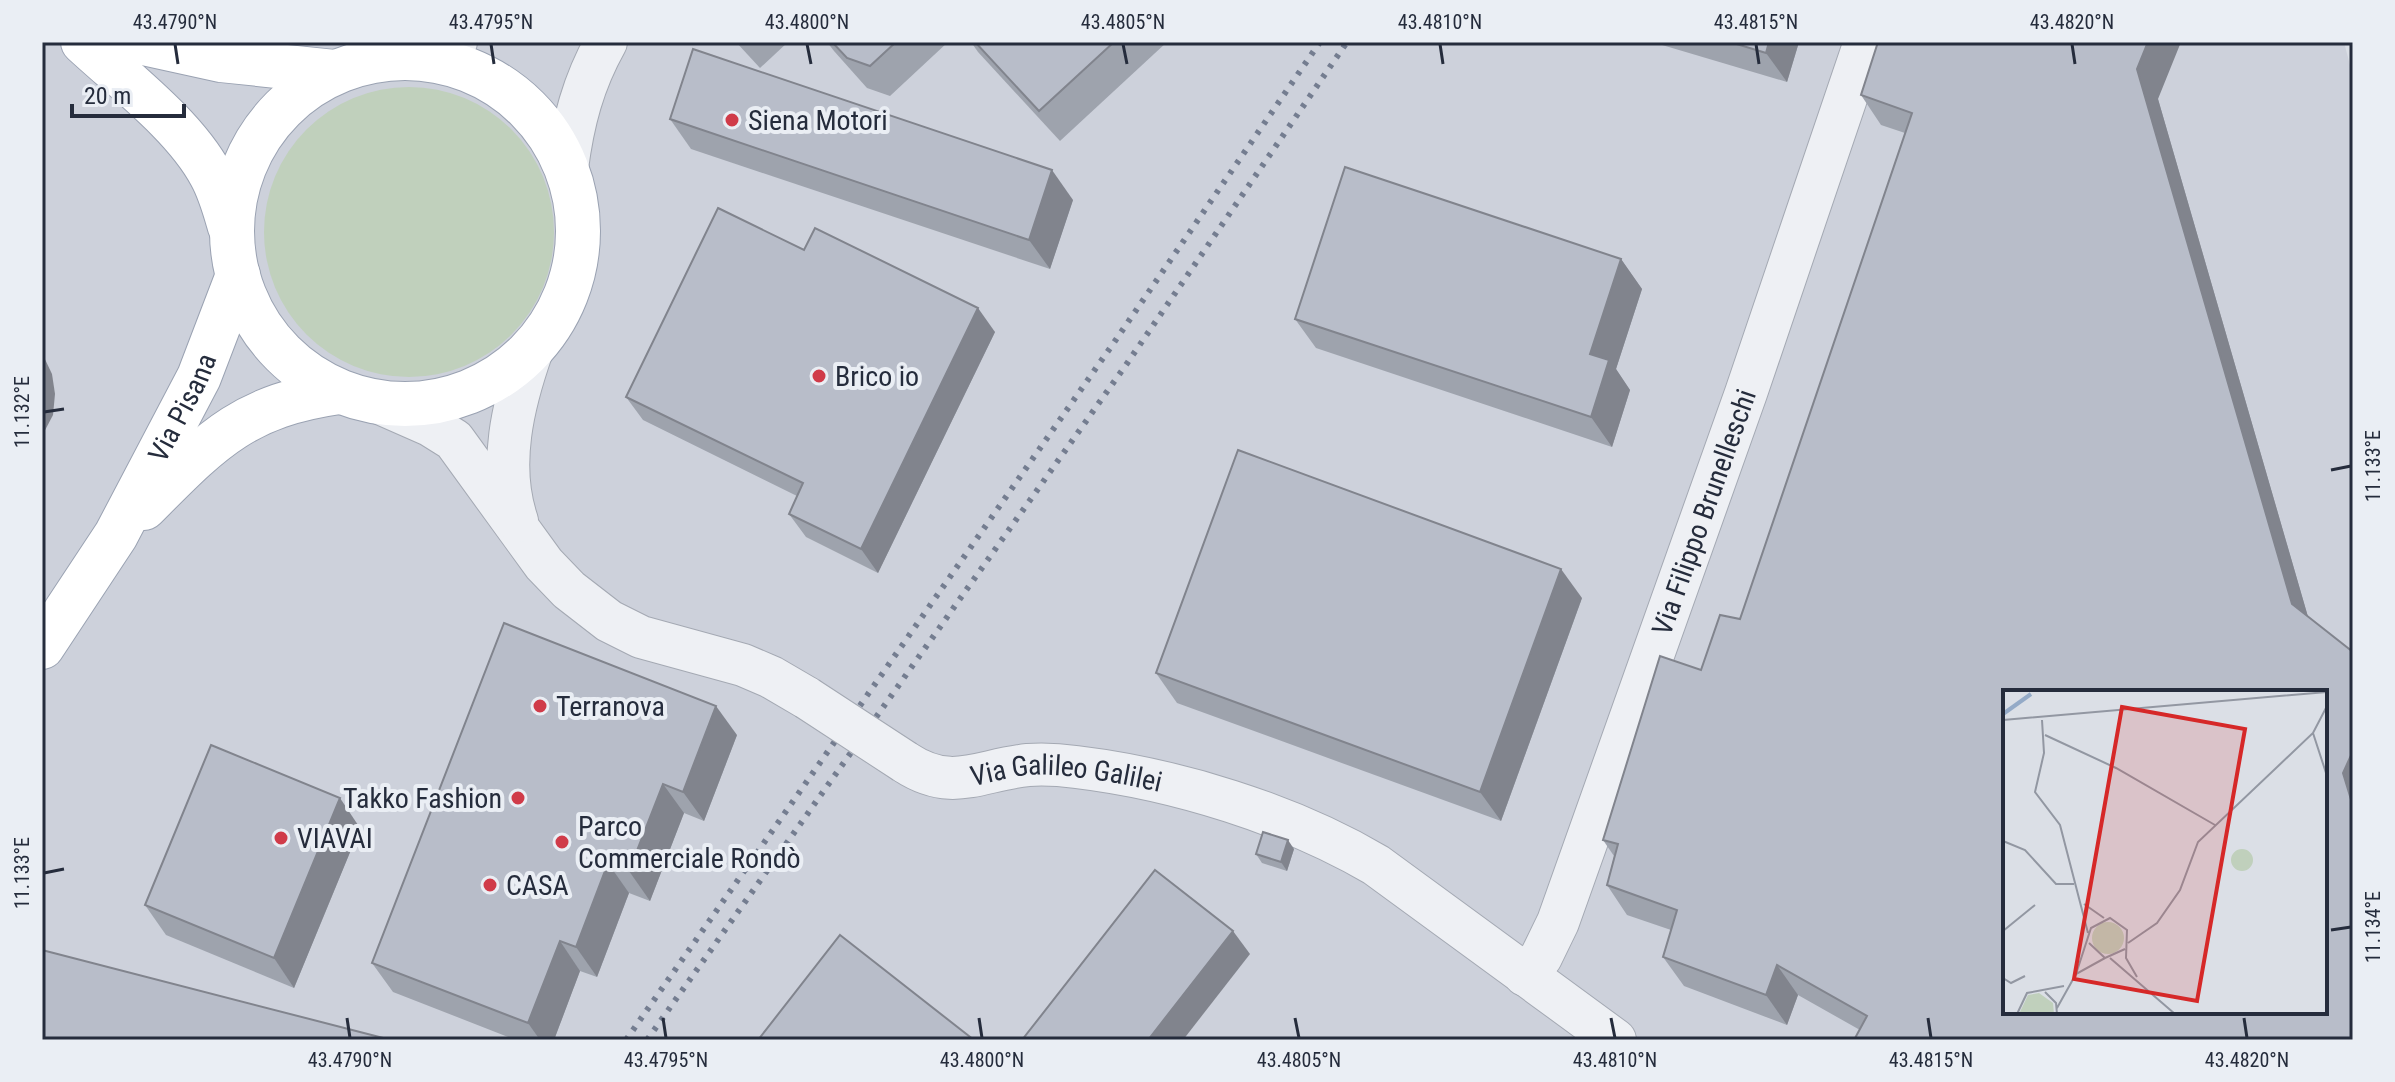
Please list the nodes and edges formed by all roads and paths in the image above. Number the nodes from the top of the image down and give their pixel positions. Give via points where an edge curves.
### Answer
1 (83, 42) edge
2 (139, 42) edge
3 (456, 42) edge
4 (606, 42) edge
5 (1865, 42) edge
6 (414, 57) junction
7 (334, 72) junction
8 (567, 168) junction
9 (235, 254) junction
10 (532, 350) junction
11 (339, 392) junction
12 (380, 403) junction
13 (522, 534) junction
14 (116, 535) junction
15 (42, 647) edge
16 (1525, 975) junction
17 (1615, 1040) edge

1 - 9 main road via 193,148 217,187
2 - 7 main road via 221,60
3 - 6 street, Via Pisana
4 - 8 street, Via Pisana via 582,89
5 - 16 street, Via Filippo Brunelleschi via 1558,922 1541,957
6 - 7 main road, Via Pisana via 373,60
6 - 8 main road, Via Pisana via 462,67 507,90 542,125
7 - 9 main road, Via Pisana via 299,93 271,121 249,156 236,193
8 - 10 main road, Via Pisana via 578,216 575,264 559,310
9 - 11 main road, Via Pisana via 252,312 275,345 304,372
9 - 14 main road, Via Pisana via 199,377
10 - 12 main road, Via Pisana via 500,377 463,395 422,404
10 - 13 street, Via Galileo Galilei via 509,438 511,493
11 - 12 main road, Via Pisana
11 - 14 main road, Via Pisana via 300,397 246,419 188,464
12 - 13 street, Via Galileo Galilei via 449,435
13 - 16 street, Via Galileo Galilei, bridge via 555,577 609,621 641,637 743,665 807,698 932,777 952,779 1029,765 1078,767 1259,812 1376,865
14 - 15 main road, Via Pisana
16 - 17 street, Via Galileo Galilei

